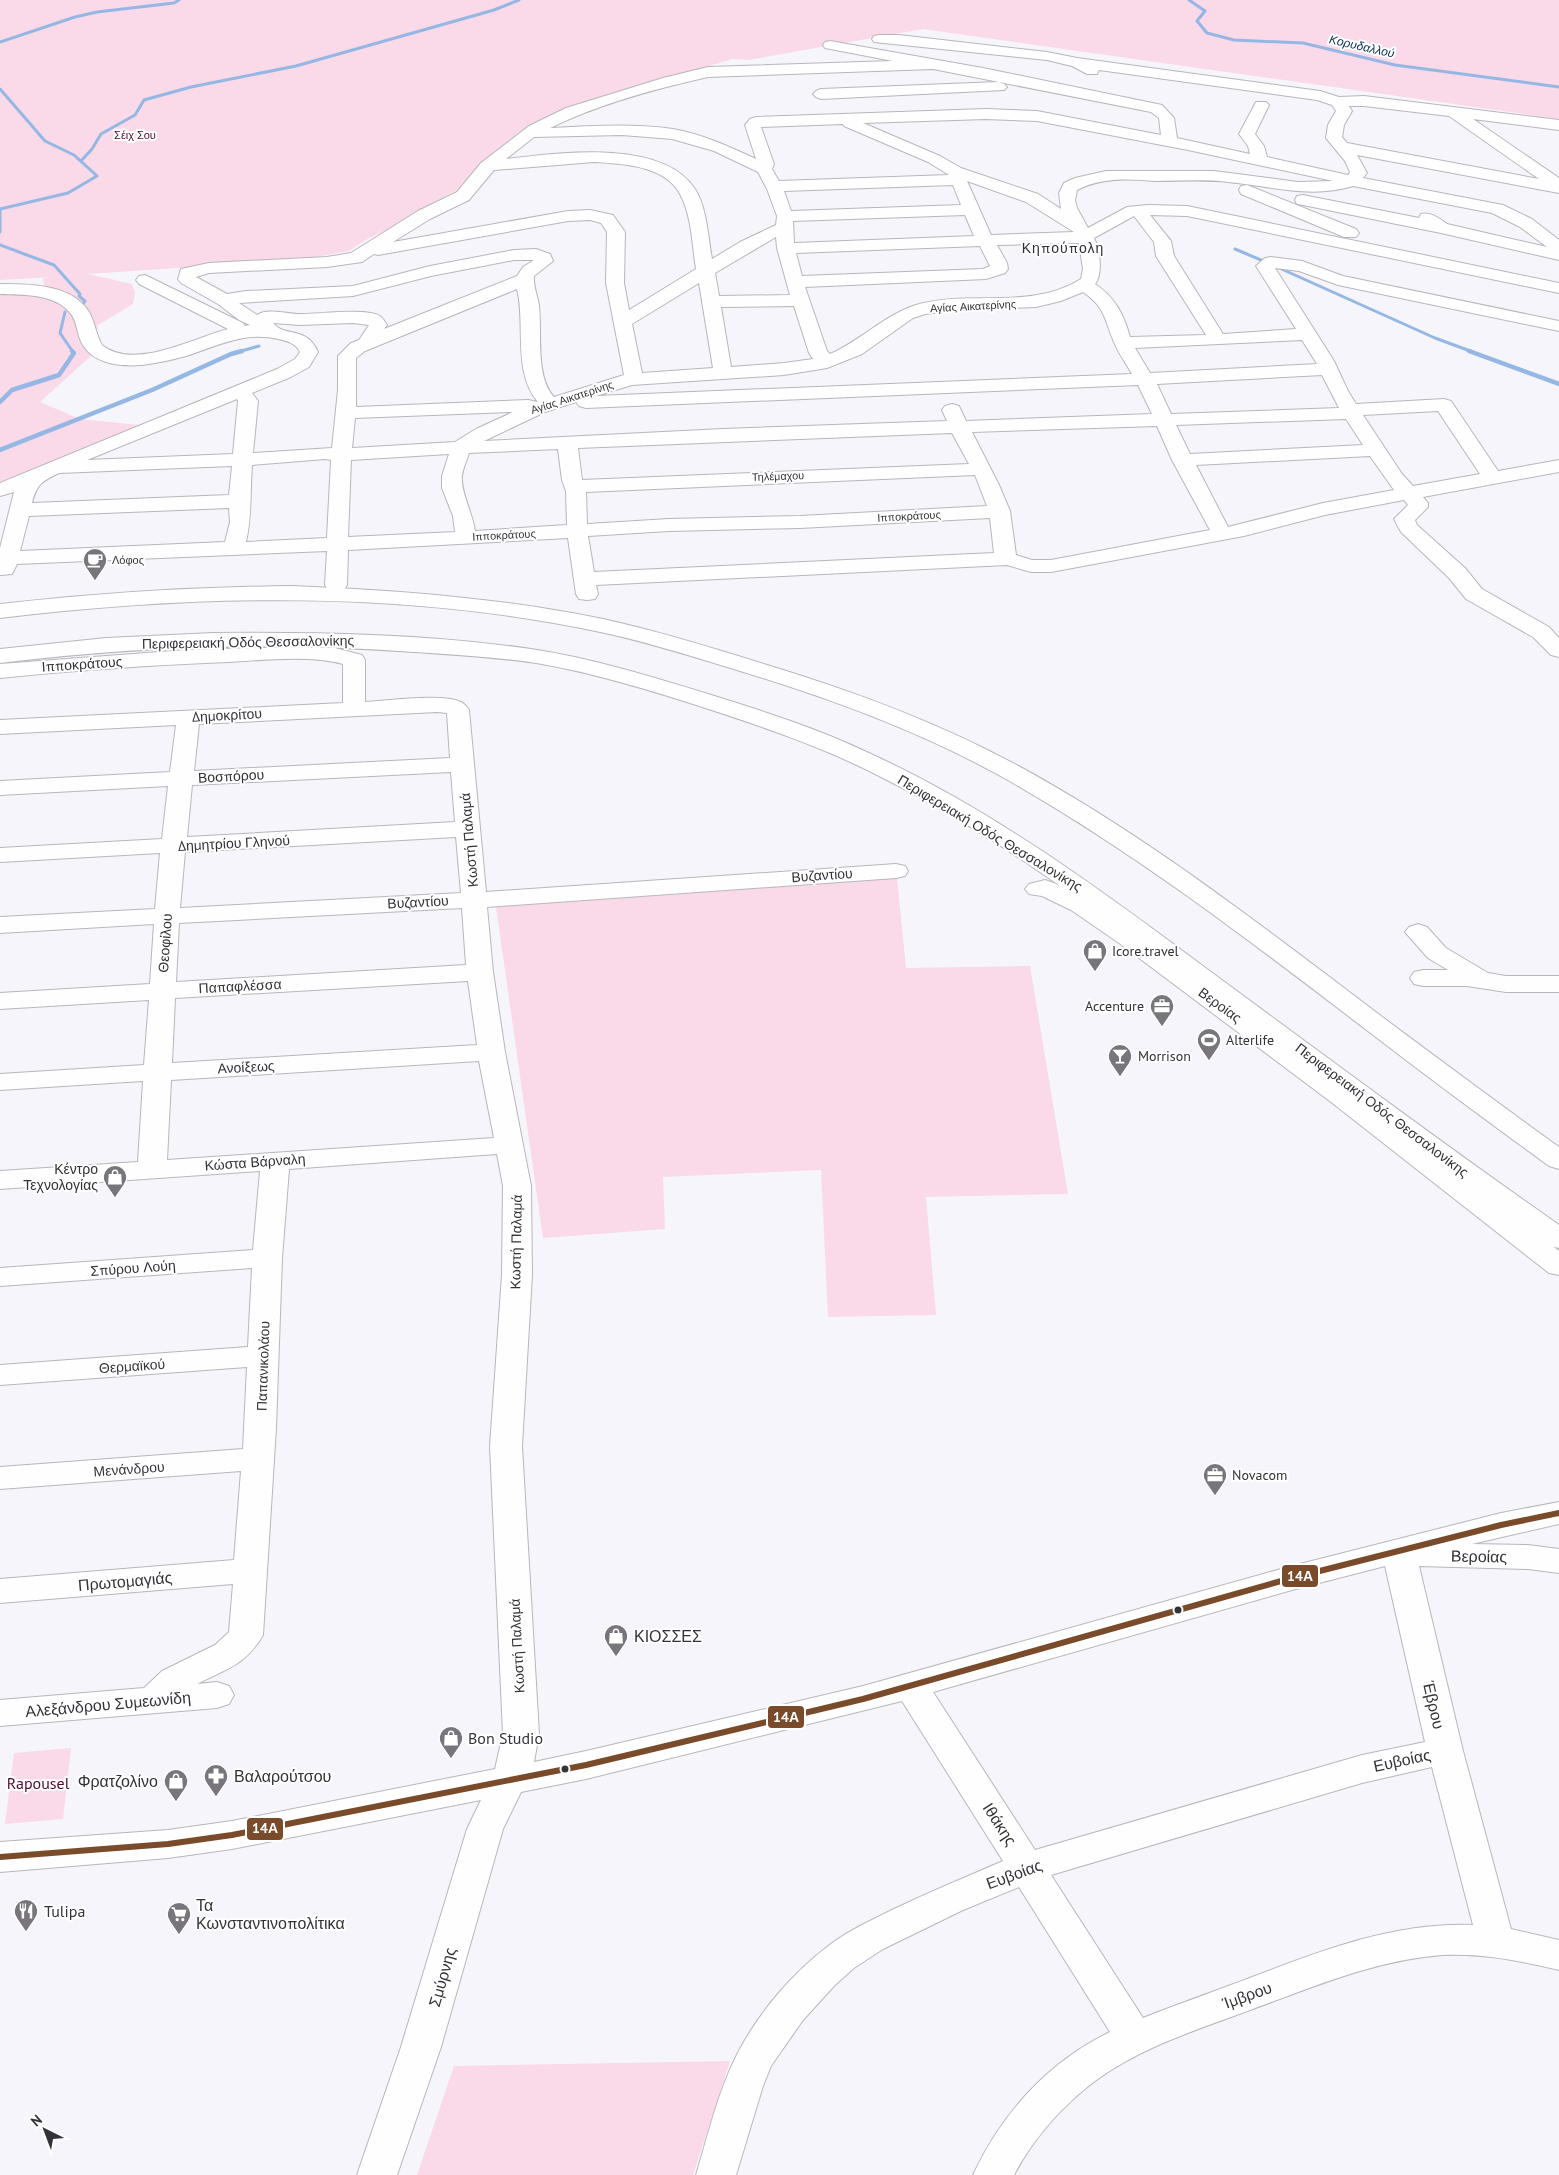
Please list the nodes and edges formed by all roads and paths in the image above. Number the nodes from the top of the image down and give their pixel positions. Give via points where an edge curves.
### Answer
1 (1077, 63) junction
2 (933, 64) junction
3 (1017, 84) junction
4 (821, 94) dead end
5 (1241, 102) dead end
6 (1261, 105) junction
7 (1277, 107) dead end
8 (1156, 108) junction
9 (1339, 109) junction
10 (1451, 112) junction
11 (1322, 114) dead end
12 (1028, 115) junction
13 (841, 120) junction
14 (1556, 126) edge
15 (528, 134) junction
16 (1169, 141) junction
17 (1341, 147) junction
18 (1260, 161) junction
19 (488, 166) junction
20 (764, 169) junction
21 (957, 175) junction
22 (1213, 176) junction
23 (1353, 181) junction
24 (773, 186) junction
25 (1383, 187) junction
26 (1559, 187) edge
27 (1242, 188) junction
28 (972, 210) junction
29 (1138, 211) junction
30 (785, 222) junction
31 (1441, 228) junction
32 (1081, 232) junction
33 (985, 242) junction
34 (786, 248) junction
35 (1559, 248) edge
36 (365, 253) junction
37 (1559, 255) edge
38 (1410, 258) junction
39 (706, 270) junction
40 (525, 279) junction
41 (145, 280) dead end
42 (795, 282) junction
43 (1084, 285) junction
44 (1559, 288) edge
45 (0, 289) edge
46 (1477, 289) dead end
47 (1494, 295) dead end
48 (800, 300) junction
49 (1043, 300) junction
50 (712, 302) junction
51 (230, 304) junction
52 (1107, 305) junction
53 (1559, 320) edge
54 (622, 322) junction
55 (1559, 326) edge
56 (238, 332) junction
57 (271, 332) junction
58 (1306, 334) junction
59 (1218, 340) junction
60 (1123, 342) junction
61 (365, 344) junction
62 (827, 362) junction
63 (1329, 369) junction
64 (722, 372) junction
65 (634, 378) junction
66 (1143, 379) junction
67 (944, 386) junction
68 (241, 391) junction
69 (550, 404) junction
70 (1351, 411) junction
71 (345, 413) junction
72 (1164, 420) junction
73 (958, 425) junction
74 (567, 443) junction
75 (462, 447) junction
76 (1376, 450) junction
77 (341, 455) junction
78 (242, 459) junction
79 (1182, 460) junction
80 (1559, 466) edge
81 (54, 467) junction
82 (981, 468) junction
83 (35, 477) junction
84 (1493, 479) junction
85 (574, 486) junction
86 (0, 490) edge
87 (1411, 494) junction
88 (239, 501) junction
89 (19, 510) junction
90 (1000, 511) junction
91 (577, 532) junction
92 (1222, 534) junction
93 (466, 538) junction
94 (338, 543) junction
95 (234, 548) junction
96 (1008, 559) junction
97 (336, 585) dead end
98 (0, 612) edge
99 (1559, 650) edge
100 (0, 656) edge
101 (0, 671) edge
102 (454, 706) joint
103 (354, 709) junction
104 (188, 717) junction
105 (0, 727) edge
106 (462, 764) junction
107 (181, 778) junction
108 (0, 788) edge
109 (468, 829) junction
110 (174, 846) junction
111 (0, 855) edge
112 (896, 871) dead end
113 (1038, 889) dead end
114 (475, 900) junction
115 (168, 916) junction
116 (0, 925) edge
117 (1418, 932) dead end
118 (480, 972) junction
119 (1423, 978) dead end
120 (1487, 981) junction
121 (1559, 984) edge
122 (162, 991) junction
123 (0, 1000) edge
124 (491, 1052) junction
125 (158, 1072) junction
126 (0, 1082) edge
127 (509, 1145) junction
128 (1559, 1160) edge
129 (275, 1161) junction
130 (152, 1169) junction
131 (0, 1180) edge
132 (1559, 1238) edge
133 (267, 1258) junction
134 (1559, 1266) edge
135 (0, 1277) edge
136 (264, 1356) junction
137 (0, 1375) edge
138 (258, 1460) junction
139 (0, 1478) edge
140 (1559, 1513) edge
141 (1399, 1554) joint
142 (1559, 1561) edge
143 (250, 1571) junction
144 (0, 1591) edge
145 (911, 1686) junction
146 (216, 1695) dead end
147 (154, 1700) junction
148 (0, 1713) edge
149 (1445, 1751) junction
150 (509, 1780) junction
151 (0, 1857) edge
152 (1028, 1867) junction
153 (1496, 1942) junction
154 (1559, 1955) edge
155 (1135, 2038) junction
156 (376, 2175) edge
157 (716, 2175) edge
158 (993, 2175) edge

1 - 2 main road via 1028,53 899,39 830,45
1 - 8 main road via 1125,86
1 - 9 main road via 1320,96
2 - 3 main road
2 - 15 main road via 701,73 572,111
3 - 4 main road
3 - 8 main road
3 - 12 main road via 1023,93
5 - 6 main road
6 - 7 main road
6 - 18 main road via 1247,134 1256,146
8 - 16 main road via 1166,115
9 - 10 main road via 1364,100
9 - 11 main road
9 - 17 main road via 1334,134
10 - 14 main road
10 - 26 main road
12 - 13 main road
12 - 16 main road
13 - 20 main road via 754,123 766,164
13 - 21 main road via 934,159
15 - 19 main road
15 - 20 main road via 598,130 660,132 706,143
16 - 18 main road
17 - 23 main road via 1359,170
17 - 26 main road
18 - 23 main road
19 - 36 main road via 463,196 424,215
19 - 39 main road via 592,157 633,160 662,170 682,185 689,196
20 - 24 main road
21 - 24 main road
21 - 28 main road
21 - 32 main road via 1032,198
22 - 23 main road via 1312,188
22 - 27 main road
22 - 32 main road via 1116,175 1078,183 1067,192
23 - 25 main road
24 - 30 main road
25 - 31 main road
25 - 35 main road via 1497,209 1526,223
27 - 31 main road
27 - 38 main road
28 - 30 main road
28 - 33 main road
29 - 32 main road via 1127,212
29 - 38 main road via 1187,211
29 - 59 main road via 1162,241 1165,256
30 - 34 main road
30 - 39 main road
31 - 37 main road
32 - 33 main road
32 - 43 main road via 1088,246 1092,273
33 - 34 main road
33 - 42 main road via 999,267 986,274
34 - 42 main road
36 - 51 main road via 340,261 209,268 188,273 187,279
36 - 54 main road via 568,216 599,216 608,220 616,232 615,283
38 - 44 main road
38 - 46 main road
39 - 50 main road
39 - 54 main road
40 - 51 main road via 528,272 544,262 543,257 527,254 507,256 353,291 246,296
40 - 61 main road
40 - 69 main road via 534,372 540,393
41 - 56 main road via 236,327
42 - 48 main road
43 - 49 main road, Αγίας Αικατερίνης
43 - 52 main road
45 - 56 main road via 34,291 70,302 81,314 96,350 115,358 168,356
47 - 53 main road
48 - 50 main road
48 - 62 main road via 818,353
49 - 52 main road via 1054,304
49 - 62 main road, Αγίας Αικατερίνης via 916,310 855,350
50 - 64 main road
51 - 57 main road
51 - 61 main road via 270,319 374,320 378,325
52 - 60 main road via 1115,316
54 - 65 main road
55 - 58 main road via 1338,280 1290,263 1267,263 1268,274
56 - 57 main road
57 - 68 main road via 302,341 309,352 307,358 293,369
58 - 59 main road
58 - 63 main road
59 - 60 main road
60 - 66 main road
61 - 71 main road via 347,356
62 - 64 main road, Αγίας Αικατερίνης via 792,368
63 - 66 main road
63 - 70 main road
64 - 65 main road, Αγίας Αικατερίνης
65 - 69 main road, Αγίας Αικατερίνης
66 - 67 main road
66 - 72 main road
67 - 69 main road
67 - 73 main road
68 - 78 main road via 248,401
68 - 81 main road
69 - 71 main road
69 - 75 main road, Αγίας Αικατερίνης via 508,420 468,440
70 - 72 main road
70 - 76 main road
70 - 84 main road via 1444,405
71 - 77 main road
72 - 73 main road
72 - 79 main road
73 - 74 main road
73 - 82 main road
74 - 75 main road
74 - 85 main road
75 - 77 main road
75 - 93 main road via 452,481 464,516
76 - 79 main road
76 - 87 main road via 1394,478
77 - 78 main road via 325,453
77 - 94 main road
78 - 81 main road
78 - 88 main road
79 - 92 main road
80 - 84 main road
81 - 83 main road
82 - 85 main road, Τηλέμαχου
82 - 90 main road
83 - 86 main road
83 - 89 main road via 25,490
84 - 87 main road
85 - 91 main road
87 - 92 main road via 1323,510
87 - 99 main road via 1418,507 1404,519 1408,528 1457,573 1474,594 1541,632
88 - 89 main road
88 - 95 main road via 240,522
89 - 95 main road, Ιπποκράτους via 6,564
90 - 91 main road, Ιπποκράτους
90 - 96 main road
91 - 93 main road, Ιπποκράτους
91 - 96 main road via 585,586 672,577
92 - 96 main road via 1050,566 1031,566
93 - 94 main road, Ιπποκράτους
94 - 95 main road, Ιπποκράτους
94 - 97 main road
98 - 128 main road via 120,599 261,593 419,600 506,610 611,628 711,654 826,690 877,708 972,751 1113,834 1207,897
100 - 132 main road, Περιφερειακή Οδός Θεσσαλονίκης via 125,644 283,639 365,640 455,647 545,658 599,670 699,698 796,731 893,774 961,812 1081,888 1478,1182
101 - 103 main road, Ιπποκράτους via 194,656 345,655 354,660
102 - 103 main road, Δημοκρίτου
102 - 106 main road, Κωστή Παλαμά via 458,710
103 - 104 main road, Δημοκρίτου
104 - 105 main road, Δημοκρίτου
104 - 107 main road, Θεοφίλου
106 - 107 main road, Βοσπόρου
106 - 109 main road, Κωστή Παλαμά
107 - 108 main road, Βοσπόρου
107 - 110 main road, Θεοφίλου
109 - 110 main road, Δημητρίου Γληνού
109 - 114 main road, Κωστή Παλαμά
110 - 111 main road, Δημητρίου Γληνού
110 - 115 main road, Θεοφίλου
112 - 114 main road, Βυζαντίου
113 - 134 main road, Βεροίας via 1045,888 1080,905 1136,944 1341,1096
114 - 115 main road, Βυζαντίου
114 - 118 main road, Κωστή Παλαμά
115 - 116 main road, Βυζαντίου
115 - 122 main road, Θεοφίλου
117 - 120 main road via 1437,953
118 - 122 main road, Παπαφλέσσα
118 - 124 main road, Κωστή Παλαμά
119 - 120 main road
120 - 121 main road
122 - 123 main road, Παπαφλέσσα
122 - 125 main road, Θεοφίλου
124 - 125 main road, Ανοίξεως
124 - 127 main road, Κωστή Παλαμά
125 - 126 main road, Ανοίξεως
125 - 130 main road, Θεοφίλου
127 - 129 main road, Κώστα Βάρναλη
127 - 150 main road, Κωστή Παλαμά via 517,1186 517,1266 506,1446 521,1734
129 - 130 main road, Κώστα Βάρναλη
129 - 133 main road, Παπανικολάου
130 - 131 main road, Κώστα Βάρναλη
133 - 135 main road, Σπύρου Λούη
133 - 136 main road, Παπανικολάου
136 - 137 main road, Θερμαϊκού
136 - 138 main road, Παπανικολάου
138 - 139 main road, Μενάνδρου
138 - 143 main road, Παπανικολάου
140 - 145 main road via 1292,1578
141 - 142 main road, Βεροίας via 1528,1557
141 - 149 main road, Έβρου
143 - 144 main road, Πρωτομαγιάς
143 - 147 main road, Παπανικολάου via 247,1630 243,1640 230,1652 172,1681
145 - 150 main road via 754,1726
145 - 152 main road, Ιθάκης
146 - 147 main road, Αλεξάνδρου Συμεωνίδη
147 - 148 main road, Αλεξάνδρου Συμεωνίδη
149 - 152 main road, Ευβοίας via 1362,1769
149 - 153 main road, Έβρου
150 - 151 main road via 193,1841
150 - 156 main road, Σμύρνης via 485,1829 422,2046
152 - 155 main road, Ιθάκης
152 - 157 main road, Ευβοίας via 885,1930 846,1953 821,1974 789,2009 755,2059 743,2086
153 - 154 main road, Ίμβρου
153 - 155 main road, Ίμβρου via 1442,1940 1381,1950 1263,1989
155 - 158 main road, Ίμβρου via 1083,2068 1052,2094 1017,2136

